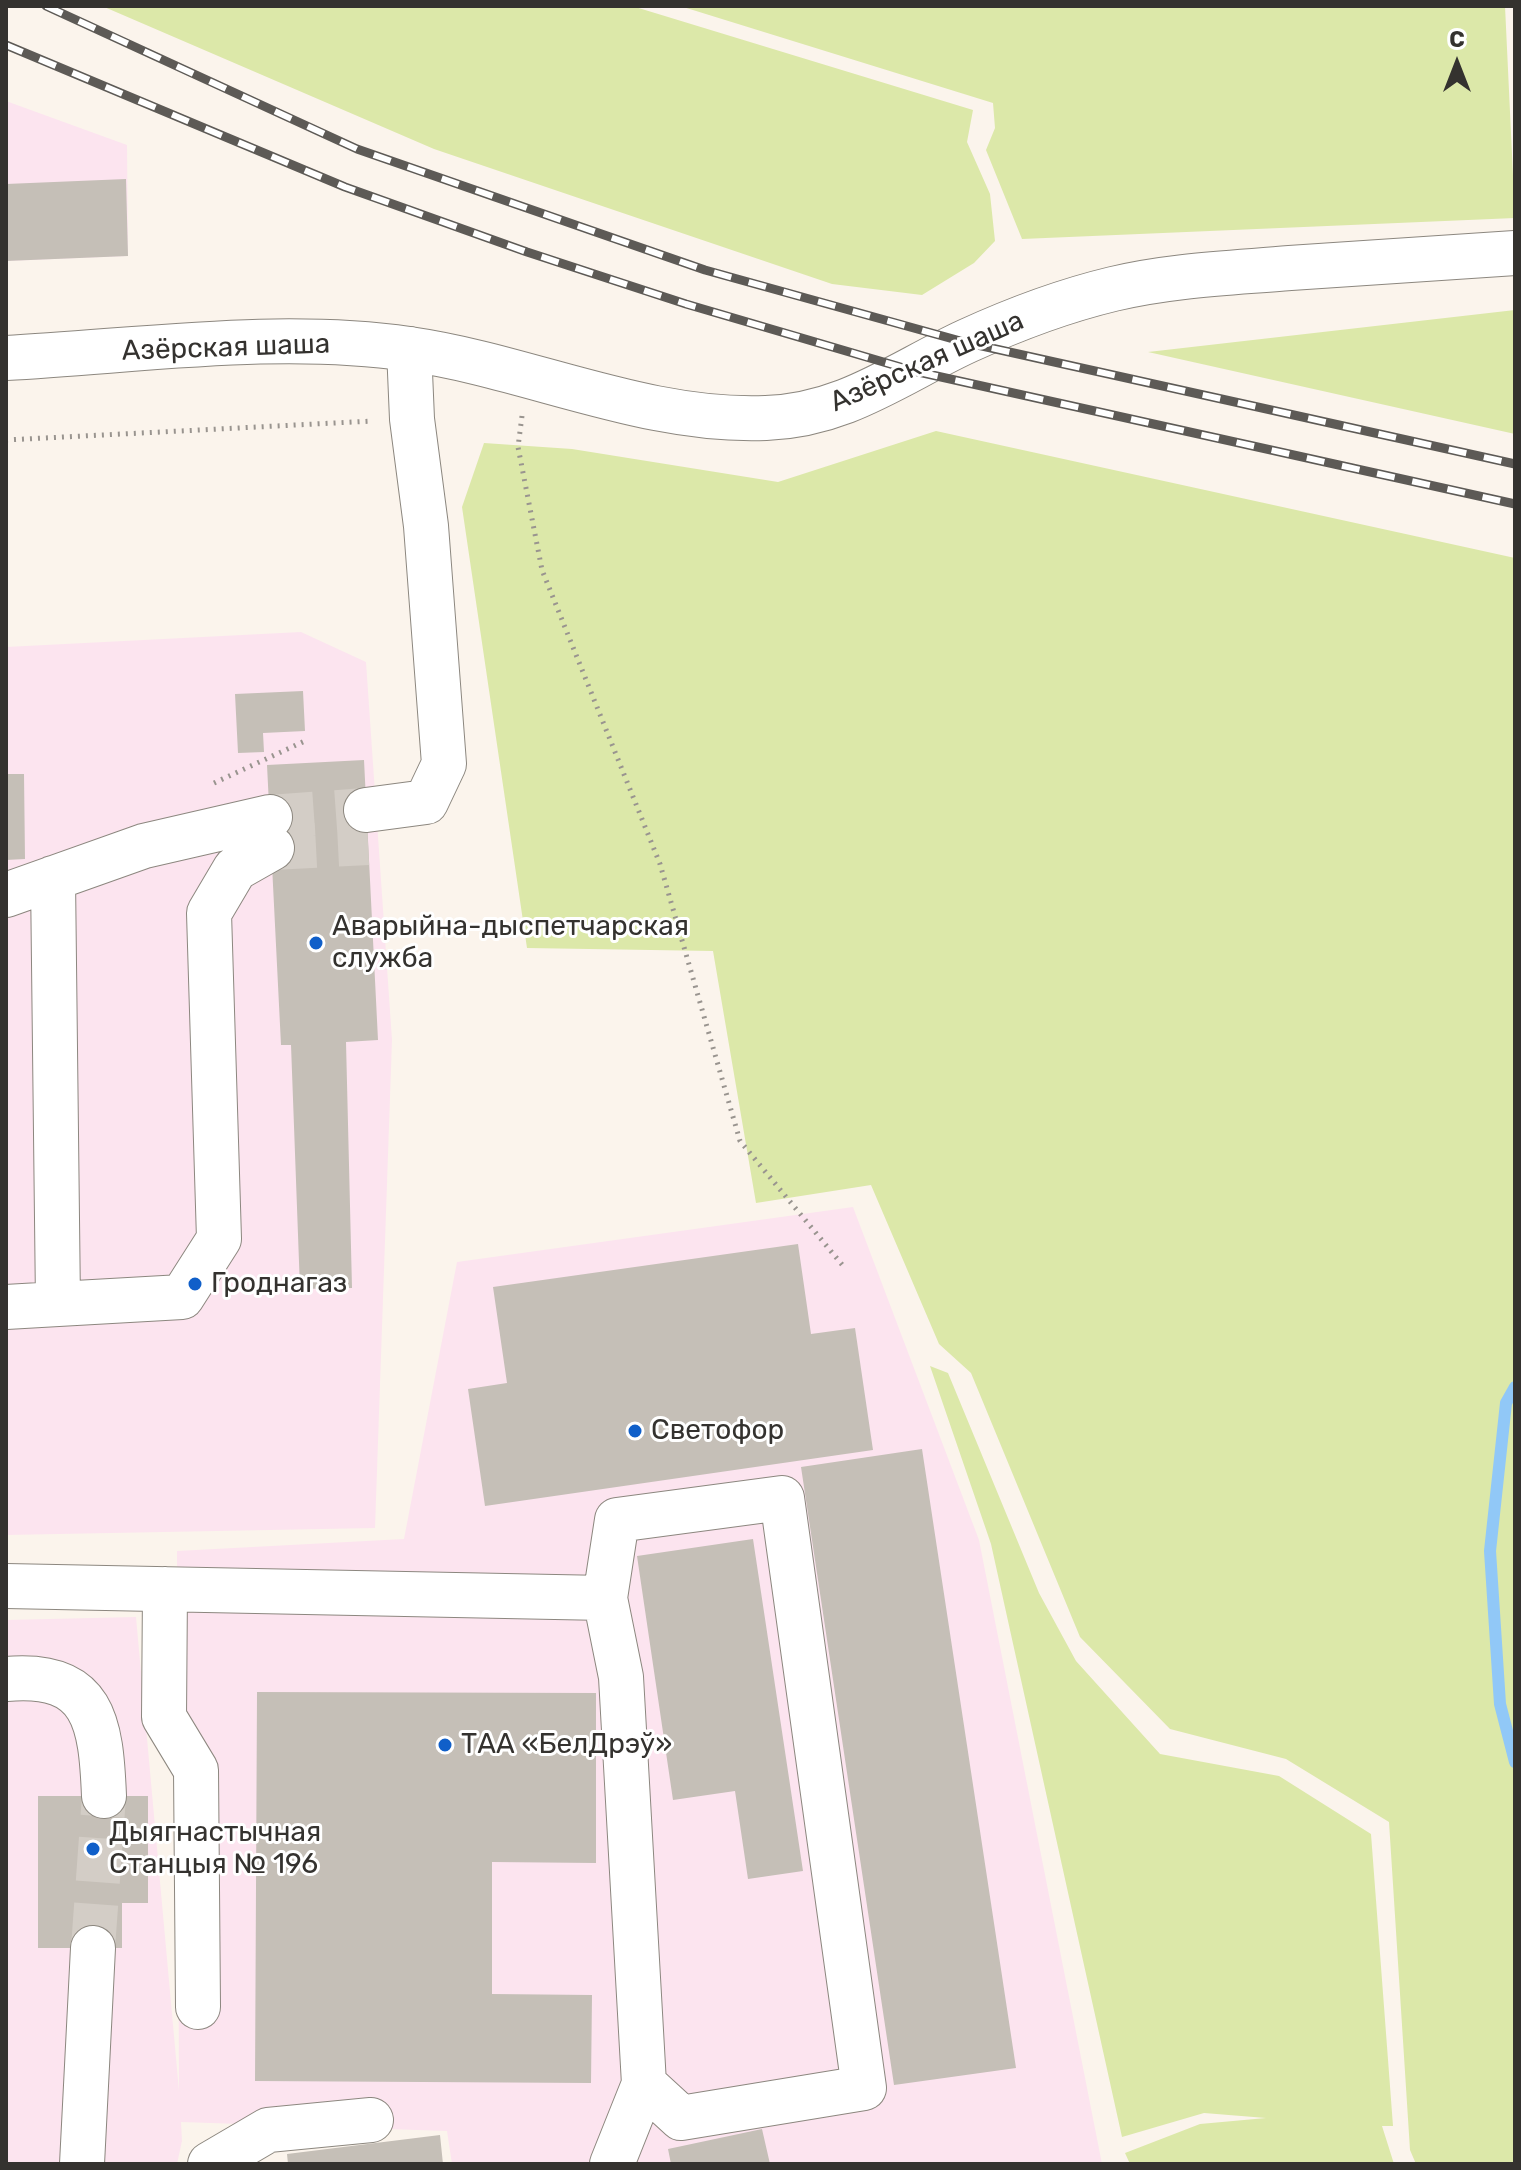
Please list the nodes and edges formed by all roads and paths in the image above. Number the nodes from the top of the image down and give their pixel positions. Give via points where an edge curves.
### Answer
1 (1515, 253) edge
2 (409, 349) junction
3 (6, 358) edge
4 (527, 375) junction
5 (412, 419) junction
6 (6, 440) edge
7 (367, 827) tunnel mouth
8 (53, 878) junction
9 (6, 895) edge
10 (844, 1267) dead end
11 (58, 1304) junction
12 (6, 1307) edge
13 (6, 1586) edge
14 (165, 1589) junction
15 (605, 1598) junction
16 (6, 1679) edge
17 (104, 1796) tunnel mouth
18 (93, 1948) tunnel mouth
19 (198, 2007) dead end
20 (644, 2084) junction
21 (371, 2120) dead end
22 (82, 2164) edge
23 (210, 2164) edge
24 (612, 2164) edge

1 - 4 main road, Азёрская шаша via 1208,274 1114,288 964,342 866,396 769,418 682,412
2 - 3 main road, Азёрская шаша via 294,341
2 - 4 main road, Азёрская шаша
2 - 5 main road
4 - 10 path via 518,447 542,570 660,864 740,1141
5 - 6 path
5 - 7 main road via 426,526 444,764 426,802
8 - 9 main road
8 - 11 main road
8 - 11 main road via 144,846 271,832 235,869 209,913 219,1239 182,1297
11 - 12 main road
13 - 14 main road
14 - 15 main road
14 - 19 main road via 164,1717 196,1770
15 - 20 main road via 621,1677
15 - 20 main road via 617,1520 782,1498 864,2088 681,2118
16 - 17 main road via 58,1683 84,1699 102,1740
18 - 22 main road
20 - 24 main road
21 - 23 main road via 268,2130

